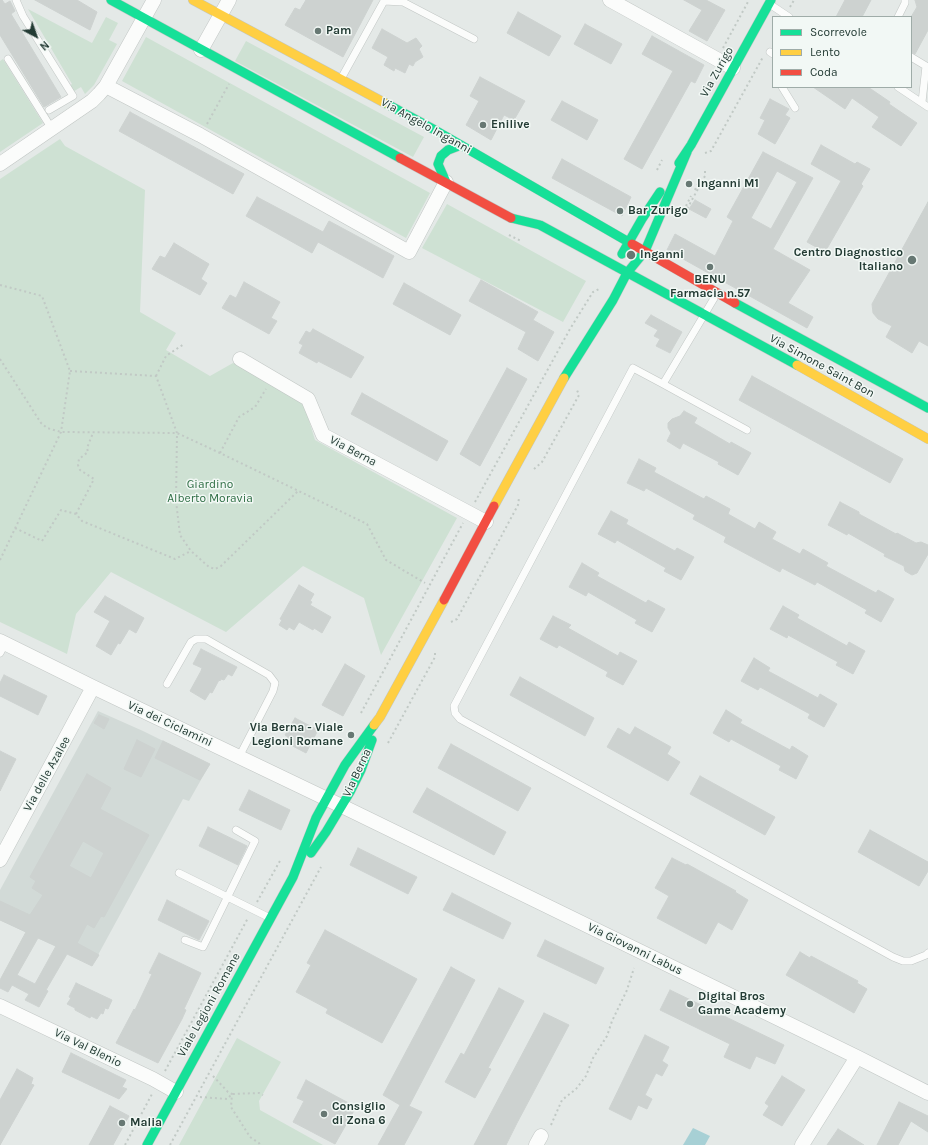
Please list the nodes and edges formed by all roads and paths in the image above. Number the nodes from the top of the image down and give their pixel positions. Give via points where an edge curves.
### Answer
1 (16, 0) edge
2 (111, 0) edge
3 (154, 0) edge
4 (193, 0) edge
5 (229, 0) edge
6 (610, 0) edge
7 (749, 0) edge
8 (905, 0) edge
9 (770, 2) edge
10 (221, 15) junction
11 (788, 16) edge
12 (898, 16) edge
13 (144, 18) junction
14 (474, 39) dead end
15 (201, 50) junction
16 (721, 53) dead end
17 (769, 53) edge
18 (912, 58) edge
19 (8, 59) dead end
20 (733, 68) junction
21 (231, 80) dead end
22 (341, 80) junction
23 (106, 86) junction
24 (783, 88) edge
25 (900, 88) edge
26 (925, 104) edge
27 (795, 108) dead end
28 (49, 110) dead end
29 (52, 129) junction
30 (433, 129) junction
31 (200, 135) junction
32 (461, 145) junction
33 (687, 152) junction
34 (663, 159) dead end
35 (411, 163) junction
36 (0, 164) edge
37 (681, 165) junction
38 (657, 170) dead end
39 (705, 171) dead end
40 (700, 179) dead end
41 (446, 182) junction
42 (695, 190) dead end
43 (691, 196) dead end
44 (686, 206) dead end
45 (683, 211) dead end
46 (629, 242) junction
47 (644, 251) junction
48 (613, 270) junction
49 (627, 273) junction
50 (0, 285) edge
51 (593, 292) dead end
52 (717, 293) junction
53 (704, 315) junction
54 (586, 326) dead end
55 (184, 344) dead end
56 (0, 359) edge
57 (240, 359) dead end
58 (70, 371) junction
59 (156, 376) junction
60 (273, 377) junction
61 (663, 384) junction
62 (559, 387) junction
63 (577, 388) dead end
64 (928, 408) edge
65 (747, 430) dead end
66 (61, 432) junction
67 (93, 433) junction
68 (177, 433) junction
69 (928, 439) edge
70 (220, 453) junction
71 (531, 471) dead end
72 (298, 491) junction
73 (519, 494) dead end
74 (472, 508) dead end
75 (76, 514) junction
76 (465, 520) dead end
77 (486, 522) junction
78 (15, 528) junction
79 (191, 551) junction
80 (0, 560) edge
81 (425, 582) dead end
82 (450, 623) dead end
83 (2, 646) edge
84 (435, 650) dead end
85 (167, 684) dead end
86 (93, 688) junction
87 (360, 714) dead end
88 (380, 717) junction
89 (386, 748) dead end
90 (239, 757) junction
91 (327, 799) junction
92 (341, 806) junction
93 (236, 830) dead end
94 (284, 855) dead end
95 (0, 860) edge
96 (322, 864) dead end
97 (179, 873) dead end
98 (293, 877) junction
99 (228, 897) junction
100 (253, 910) junction
101 (270, 918) junction
102 (185, 940) dead end
103 (928, 953) edge
104 (634, 968) dead end
105 (0, 1006) edge
106 (857, 1057) junction
107 (165, 1071) dead end
108 (213, 1076) dead end
109 (155, 1088) dead end
110 (176, 1092) junction
111 (928, 1093) edge
112 (232, 1094) junction
113 (263, 1094) dead end
114 (200, 1096) dead end
115 (551, 1125) dead end
116 (125, 1145) edge
117 (147, 1145) edge
118 (170, 1145) edge
119 (260, 1145) edge
120 (802, 1145) edge

1 - 28 lane via 23,16 72,96
2 - 13 street
3 - 13 street
4 - 10 street, Via Angelo Inganni
5 - 10 street
6 - 20 street
7 - 16 path
8 - 12 lane
9 - 11 lane, Via Zurigo
9 - 20 street, Via Zurigo
10 - 15 street
10 - 22 street, Via Angelo Inganni
13 - 15 street
13 - 23 street
14 - 22 lane via 403,2 384,1
15 - 35 street
17 - 37 path via 711,151
18 - 26 lane via 926,66
19 - 29 lane
20 - 33 street, Via Zurigo
21 - 31 path
22 - 30 street, Via Angelo Inganni
23 - 29 street via 92,101
23 - 31 street
24 - 27 lane
25 - 26 lane
29 - 36 street
30 - 32 street, Via Angelo Inganni
30 - 35 street via 436,144 434,153 428,158
31 - 41 street via 409,252
32 - 41 street via 441,156 438,164
32 - 46 street, Via Angelo Inganni via 553,202
33 - 37 street, Via Zurigo
33 - 46 street, Via Zurigo
34 - 38 path
35 - 41 street
37 - 47 street, Via Zurigo
39 - 45 path via 705,176 687,209
40 - 42 path
41 - 48 street via 509,217 542,222
43 - 44 path
46 - 47 street, Via Simone Saint Bon
46 - 48 street
47 - 49 street, Via Berna
47 - 52 street, Via Simone Saint Bon
48 - 49 street, Via Simone Saint Bon
49 - 53 street, Via Simone Saint Bon
49 - 62 street, Via Berna
50 - 58 path via 42,296
51 - 74 path
52 - 53 lane
52 - 64 street, Via Simone Saint Bon via 854,372
53 - 61 lane
53 - 69 street, Via Simone Saint Bon via 844,388
54 - 62 street, Via Berna
55 - 59 path via 166,356
56 - 66 path via 41,423 47,428
57 - 60 street, Via Berna
58 - 59 path
58 - 66 path
59 - 68 path
60 - 70 path via 255,407 239,417
60 - 77 street, Via Berna via 308,399 323,435
61 - 65 lane
61 - 103 lane via 633,368 454,706 455,713 460,719 894,957 911,961
62 - 77 street, Via Berna
63 - 71 path via 579,395 542,462
66 - 67 path
66 - 78 path
67 - 68 path
67 - 75 path via 88,452 79,459 78,465 80,470 94,479
68 - 70 path
68 - 79 path via 176,501 180,535
70 - 72 path
72 - 79 path via 221,566 215,569
72 - 81 path via 367,524 386,560
73 - 82 path via 518,505 457,619
75 - 78 path via 60,510 42,541
75 - 79 path via 82,521 176,559
76 - 87 path
77 - 88 street, Via Berna
78 - 80 path
83 - 86 street, Via dei Ciclamini
84 - 89 path via 435,657
85 - 90 lane via 191,642 196,638 206,639 270,675 275,683 273,691
86 - 90 street, Via dei Ciclamini
86 - 95 street, Via delle Azalee
88 - 91 street, Via Berna via 346,765
88 - 92 street, Via Berna via 361,770
90 - 91 street, Via dei Ciclamini
91 - 92 street, Via dei Ciclamini
91 - 98 street, Viale Legioni Romane via 316,818
92 - 98 street, Viale Legioni Romane via 326,832
92 - 106 street, Via Giovanni Labus
93 - 99 lane via 255,841
94 - 100 path
96 - 118 path
97 - 99 lane
98 - 101 street, Viale Legioni Romane
99 - 100 lane
99 - 102 lane via 202,947
100 - 101 lane
100 - 107 path
101 - 110 street, Viale Legioni Romane
104 - 115 path via 607,1036 593,1058 586,1076 576,1089 562,1100
105 - 110 street, Via Val Blenio
106 - 111 street, Via Giovanni Labus
106 - 120 street
108 - 112 path
109 - 116 path
110 - 117 street, Viale Legioni Romane
112 - 113 path
112 - 114 path via 226,1099
112 - 119 path via 231,1107 250,1137

